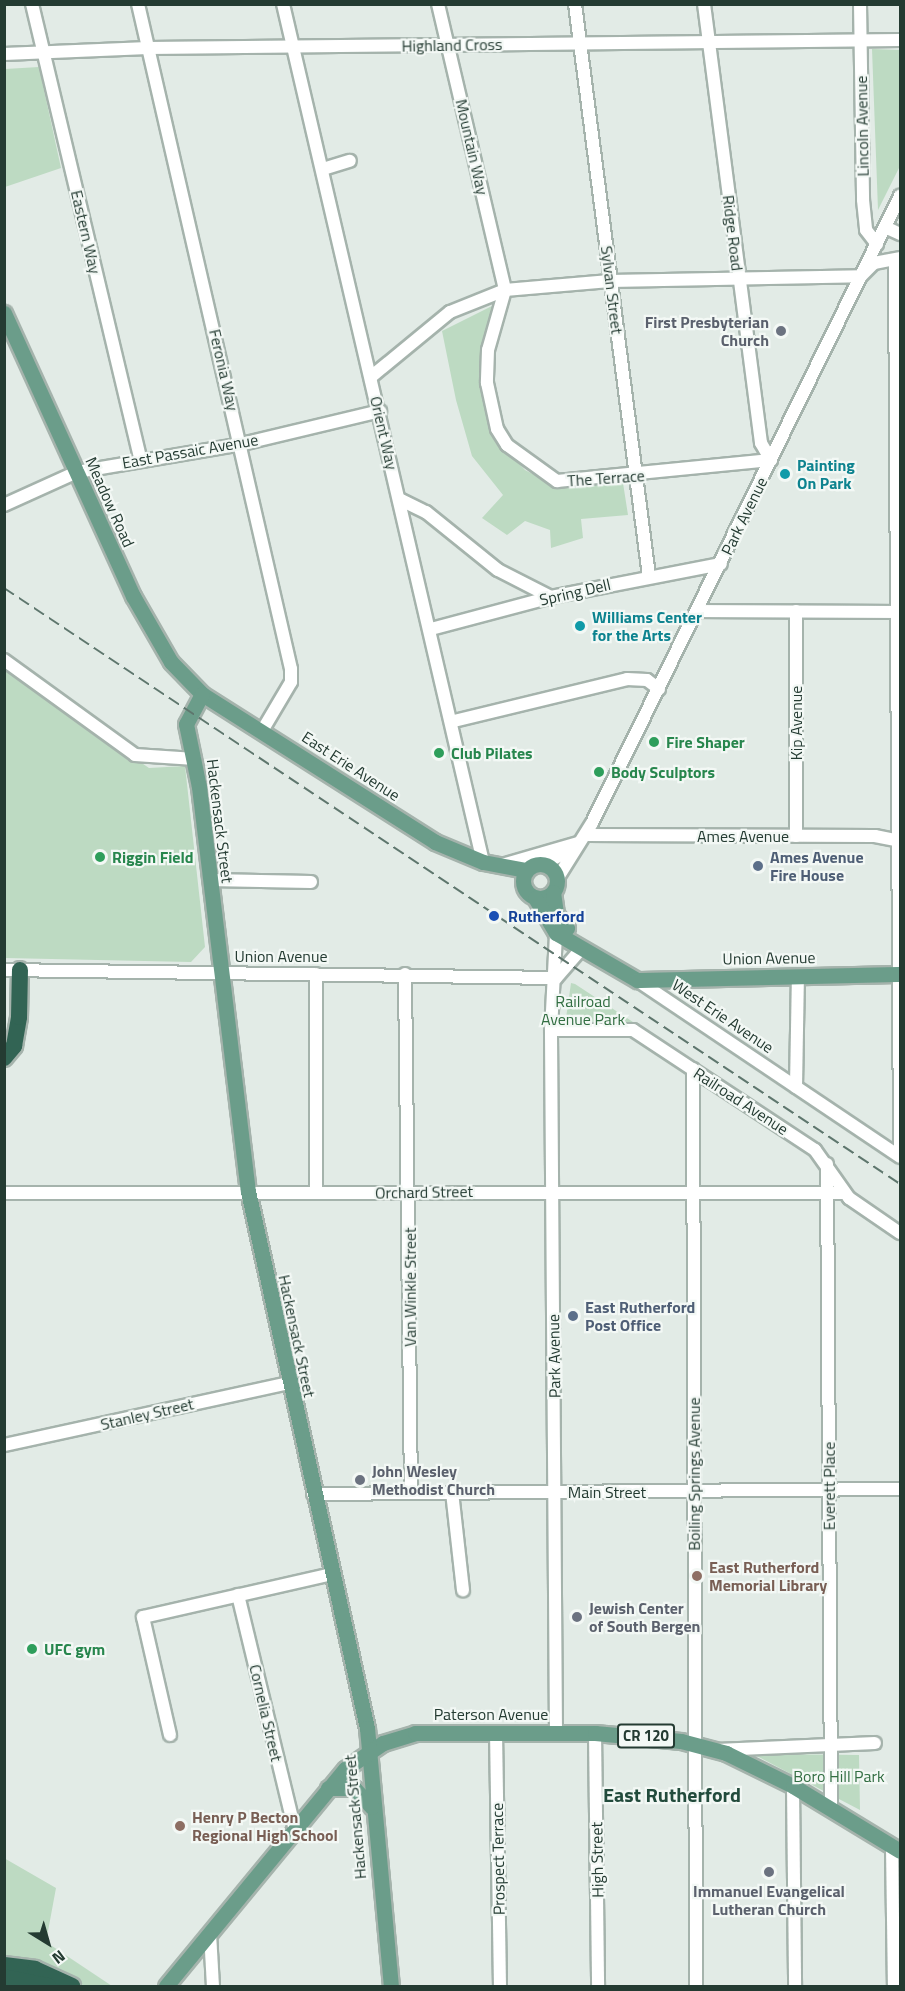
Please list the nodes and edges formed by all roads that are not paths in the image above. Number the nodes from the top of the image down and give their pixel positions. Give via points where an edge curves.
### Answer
1 (32, 4) edge
2 (138, 4) edge
3 (283, 4) edge
4 (438, 4) edge
5 (574, 4) edge
6 (704, 4) edge
7 (860, 4) edge
8 (900, 40) edge
9 (860, 41) junction
10 (709, 42) junction
11 (580, 43) junction
12 (448, 45) junction
13 (294, 47) junction
14 (148, 48) junction
15 (43, 51) junction
16 (4, 54) edge
17 (350, 161) dead end
18 (323, 169) junction
19 (900, 196) edge
20 (885, 227) junction
21 (900, 234) edge
22 (877, 244) junction
23 (898, 259) edge
24 (861, 276) junction
25 (610, 281) junction
26 (739, 281) junction
27 (505, 290) junction
28 (4, 313) edge
29 (372, 376) junction
30 (380, 411) junction
31 (242, 444) junction
32 (140, 459) junction
33 (771, 460) junction
34 (77, 472) junction
35 (636, 477) junction
36 (401, 500) junction
37 (4, 505) edge
38 (721, 564) junction
39 (649, 576) junction
40 (551, 597) junction
41 (898, 597) edge
42 (697, 611) junction
43 (796, 611) junction
44 (896, 612) junction
45 (431, 629) junction
46 (4, 660) edge
47 (658, 689) junction
48 (202, 694) junction
49 (454, 721) junction
50 (262, 731) junction
51 (195, 759) junction
52 (796, 836) junction
53 (582, 839) junction
54 (899, 841) edge
55 (490, 864) junction
56 (544, 864) junction
57 (526, 870) junction
58 (210, 880) junction
59 (311, 882) dead end
60 (555, 885) junction
61 (530, 894) junction
62 (558, 928) junction
63 (581, 949) junction
64 (12, 970) edge
65 (220, 974) junction
66 (316, 974) junction
67 (405, 974) junction
68 (900, 974) edge
69 (798, 976) junction
70 (556, 978) junction
71 (637, 980) junction
72 (551, 1030) junction
73 (4, 1058) edge
74 (693, 1069) junction
75 (796, 1087) junction
76 (900, 1156) edge
77 (827, 1164) junction
78 (248, 1191) junction
79 (316, 1191) junction
80 (4, 1193) edge
81 (844, 1193) junction
82 (553, 1194) junction
83 (694, 1194) junction
84 (831, 1194) junction
85 (410, 1195) junction
86 (900, 1233) edge
87 (289, 1383) junction
88 (4, 1445) edge
89 (829, 1487) junction
90 (900, 1489) edge
91 (556, 1491) junction
92 (694, 1491) junction
93 (411, 1492) junction
94 (452, 1492) junction
95 (313, 1494) junction
96 (333, 1574) junction
97 (463, 1590) dead end
98 (238, 1595) junction
99 (496, 1732) junction
100 (556, 1733) junction
101 (596, 1733) junction
102 (170, 1735) dead end
103 (833, 1742) junction
104 (875, 1743) dead end
105 (695, 1745) junction
106 (368, 1750) junction
107 (716, 1750) junction
108 (793, 1786) junction
109 (328, 1788) junction
110 (372, 1807) junction
111 (831, 1808) junction
112 (295, 1831) junction
113 (896, 1849) edge
114 (210, 1933) junction
115 (4, 1965) edge
116 (4, 1977) edge
117 (48, 1986) edge
118 (72, 1986) edge
119 (166, 1986) edge
120 (213, 1986) edge
121 (391, 1986) edge
122 (500, 1986) edge
123 (598, 1986) edge
124 (696, 1986) edge
125 (795, 1986) edge
126 (894, 1986) edge

1 - 15 street, Eastern Way
2 - 14 street, Feronia Way
3 - 13 street, Orient Way
4 - 12 street, Mountain Way
5 - 11 street, Sylvan Street
6 - 10 street, Ridge Road
7 - 9 street, Lincoln Avenue
8 - 9 street, Highland Cross
9 - 10 street, Highland Cross
9 - 22 street, Lincoln Avenue via 863,200 866,230
10 - 11 street, Highland Cross
10 - 26 street, Ridge Road
11 - 12 street, Highland Cross
11 - 25 street, Sylvan Street
12 - 13 street, Highland Cross
12 - 27 street, Mountain Way
13 - 14 street, Highland Cross
13 - 18 street, Orient Way
14 - 15 street, Highland Cross
14 - 31 street, Feronia Way
15 - 16 street, Highland Cross
15 - 32 street, Eastern Way
17 - 18 street
18 - 29 street, Orient Way
19 - 20 street, Park Avenue
20 - 21 street
20 - 22 street, Park Avenue
22 - 24 street, Park Avenue
23 - 24 street via 874,263
23 - 41 street
24 - 26 street
24 - 33 street, Park Avenue
25 - 26 street
25 - 27 street
25 - 35 street, Sylvan Street
26 - 33 street, Ridge Road via 761,443
27 - 29 street via 450,312
27 - 35 street, The Terrace via 488,350 487,383 497,429 507,445 557,481
28 - 34 main road, Meadow Road
29 - 30 street, Orient Way
30 - 31 street, East Passaic Avenue
30 - 36 street, Orient Way
31 - 32 street, East Passaic Avenue
31 - 50 street, Feronia Way via 291,669 291,682
32 - 34 street, East Passaic Avenue
33 - 35 street, The Terrace
33 - 38 street, Park Avenue
34 - 37 street, East Passaic Avenue
34 - 48 main road, Meadow Road via 149,630
35 - 39 street, Sylvan Street
36 - 40 street via 426,512 498,570
36 - 45 street, Orient Way
38 - 39 street, Spring Dell
38 - 42 street, Park Avenue
39 - 40 street, Spring Dell
40 - 45 street, Spring Dell
41 - 44 street
42 - 43 street
42 - 47 street, Park Avenue
43 - 44 street
43 - 52 street, Kip Avenue
44 - 54 street
45 - 49 street, Orient Way
46 - 51 street via 135,755
47 - 49 street via 647,680 627,679
47 - 53 street, Park Avenue
48 - 50 main road, East Erie Avenue
48 - 51 main road, Hackensack Street via 186,724
49 - 55 street, Orient Way
50 - 55 main road, East Erie Avenue via 435,842
51 - 58 main road, Hackensack Street
52 - 53 street, Ames Avenue
52 - 54 street, Ames Avenue
53 - 55 street, Ames Avenue
53 - 56 street
53 - 60 street, Park Avenue
54 - 68 street
55 - 57 main road, East Erie Avenue
55 - 61 main road, East Erie Avenue
56 - 57 main road
56 - 60 main road
57 - 61 main road
58 - 59 street
58 - 65 main road, Hackensack Street
60 - 61 main road
60 - 62 main road
61 - 62 main road, West Erie Avenue
62 - 63 main road, West Erie Avenue
62 - 70 street, Park Avenue
62 - 71 main road
63 - 70 street
63 - 71 main road, West Erie Avenue
64 - 65 street, Union Avenue
64 - 73 highway via 20,1017 14,1046
65 - 66 street, Union Avenue
65 - 78 main road, Hackensack Street
66 - 67 street, Union Avenue
66 - 79 street
67 - 70 street, Union Avenue
67 - 85 street, Van Winkle Street
68 - 69 main road, Union Avenue
68 - 76 street
69 - 71 main road, Union Avenue
69 - 75 street
70 - 72 street, Park Avenue
71 - 75 street, West Erie Avenue
72 - 74 street, Railroad Avenue via 633,1030
72 - 82 street, Park Avenue
74 - 77 street, Railroad Avenue via 815,1150
74 - 83 street, Boiling Springs Avenue
75 - 76 street, West Erie Avenue
77 - 81 street, Railroad Avenue
77 - 84 street, Everett Place
78 - 79 street, Orchard Street
78 - 80 street, Orchard Street
78 - 87 main road, Hackensack Street
79 - 85 street, Orchard Street
81 - 84 street, Orchard Street
81 - 86 street, Railroad Avenue
82 - 83 street, Orchard Street
82 - 85 street, Orchard Street via 479,1190
82 - 91 street, Park Avenue
83 - 84 street, Orchard Street
83 - 92 street, Boiling Springs Avenue
84 - 89 street, Everett Place
85 - 93 street, Van Winkle Street
87 - 88 street, Stanley Street
87 - 95 main road, Hackensack Street
89 - 90 street, Main Street
89 - 92 street, Main Street
89 - 103 street, Everett Place
91 - 92 street, Main Street
91 - 94 street, Main Street
91 - 100 street, Park Avenue
92 - 105 street, Boiling Springs Avenue
93 - 94 street, Main Street
93 - 95 street, Main Street
94 - 97 street
95 - 96 main road, Hackensack Street
96 - 98 street
96 - 106 main road, Hackensack Street
98 - 102 street via 143,1617
98 - 112 street, Cornelia Street
99 - 100 main road, Paterson Avenue / CR 120
99 - 106 main road, Paterson Avenue / CR 120 via 423,1732
99 - 122 street, Prospect Terrace
100 - 101 main road, Paterson Avenue / CR 120
101 - 105 main road, Paterson Avenue / CR 120
101 - 123 street, High Street
103 - 104 street
103 - 107 street
103 - 111 street, Everett Place
105 - 107 main road, Paterson Avenue / CR 120
105 - 124 street, Boiling Springs Avenue
106 - 109 main road, Paterson Avenue / CR 120
106 - 110 main road, Hackensack Street
107 - 108 main road, Paterson Avenue / CR 120
108 - 111 main road, Paterson Avenue / CR 120
108 - 125 street
109 - 110 main road via 354,1788
109 - 112 main road, Paterson Avenue / CR 120
110 - 121 main road, Hackensack Street
111 - 113 main road, Paterson Avenue / CR 120
112 - 114 main road, Paterson Avenue / CR 120
113 - 126 street
114 - 119 main road, Paterson Avenue / CR 120
114 - 120 street
115 - 118 highway via 36,1969
116 - 117 highway

